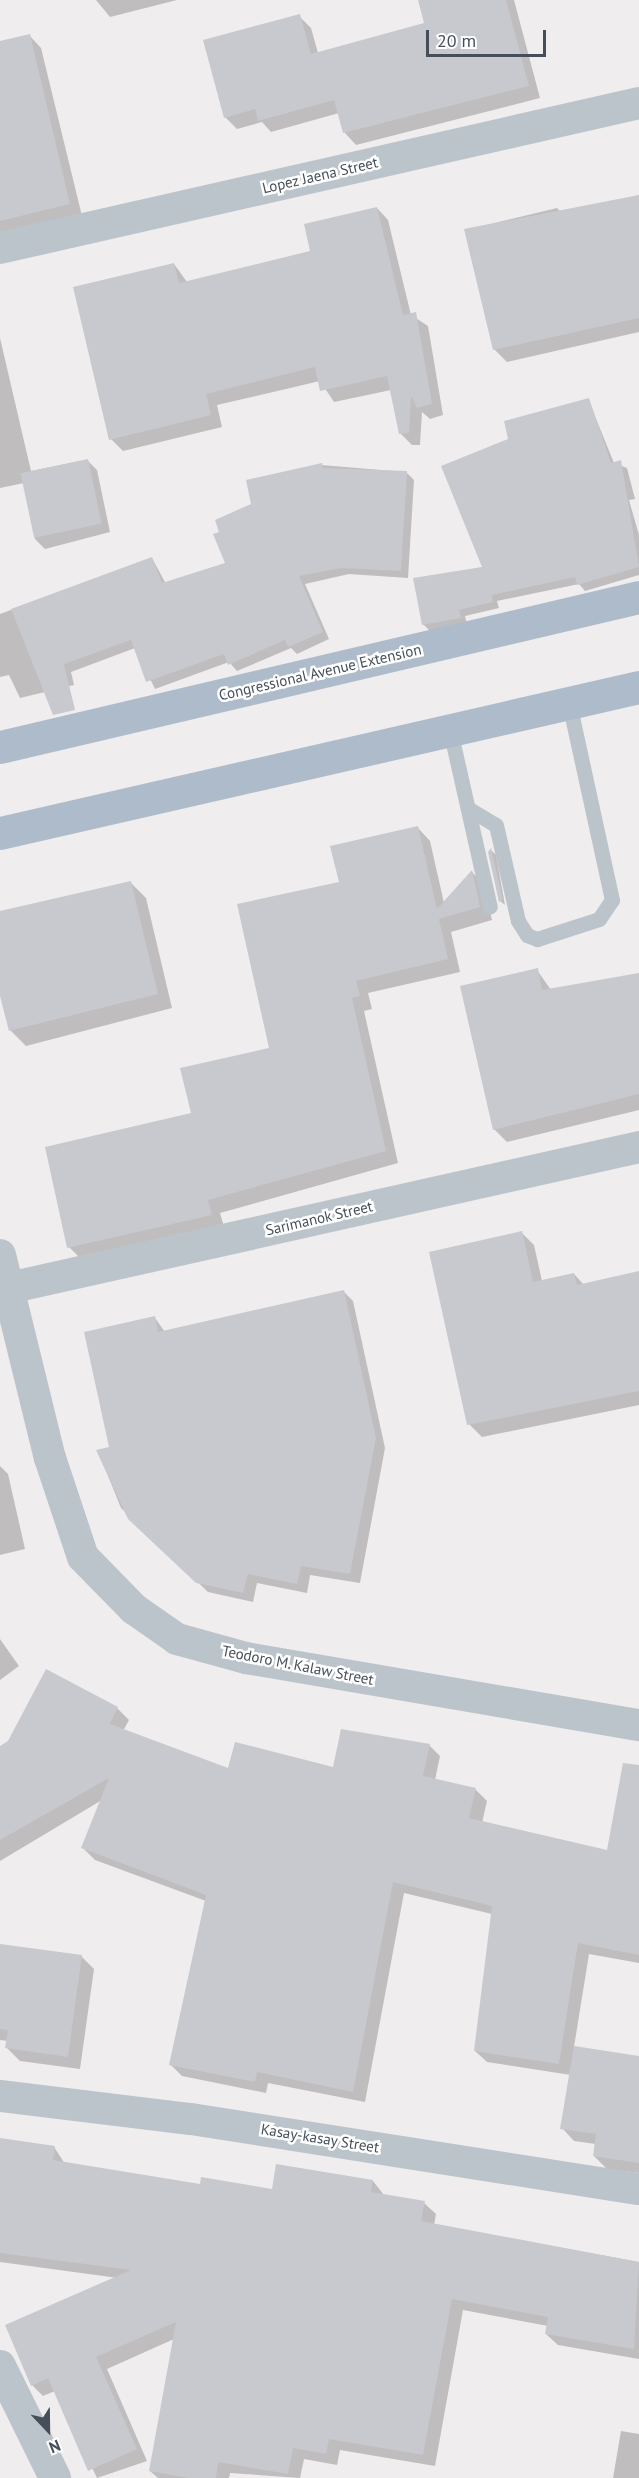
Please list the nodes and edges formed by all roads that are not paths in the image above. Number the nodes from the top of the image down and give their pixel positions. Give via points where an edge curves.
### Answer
1 (639, 103) edge
2 (0, 248) edge
3 (639, 597) edge
4 (639, 687) edge
5 (569, 703) junction
6 (450, 730) junction
7 (0, 747) edge
8 (469, 809) junction
9 (0, 832) edge
10 (490, 907) dead end
11 (639, 1147) edge
12 (0, 1255) edge
13 (4, 1289) edge
14 (639, 1725) edge
15 (0, 2096) edge
16 (639, 2188) edge
17 (0, 2366) edge
18 (55, 2478) edge

1 - 2 street, Lopez Jaena Street
3 - 7 main road, Congressional Avenue Extension
4 - 5 main road
5 - 6 main road
5 - 8 lane via 612,900 599,918 537,939 527,934 518,921 496,825
6 - 8 lane
6 - 9 main road
8 - 10 lane
11 - 13 street, Sarimanok Street
12 - 13 street, Teodoro M. Kalaw Street
13 - 14 street, Teodoro M. Kalaw Street via 50,1458 83,1557 134,1609 177,1638 246,1658
15 - 16 street, Kasay-kasay Street via 169,2115
17 - 18 street

